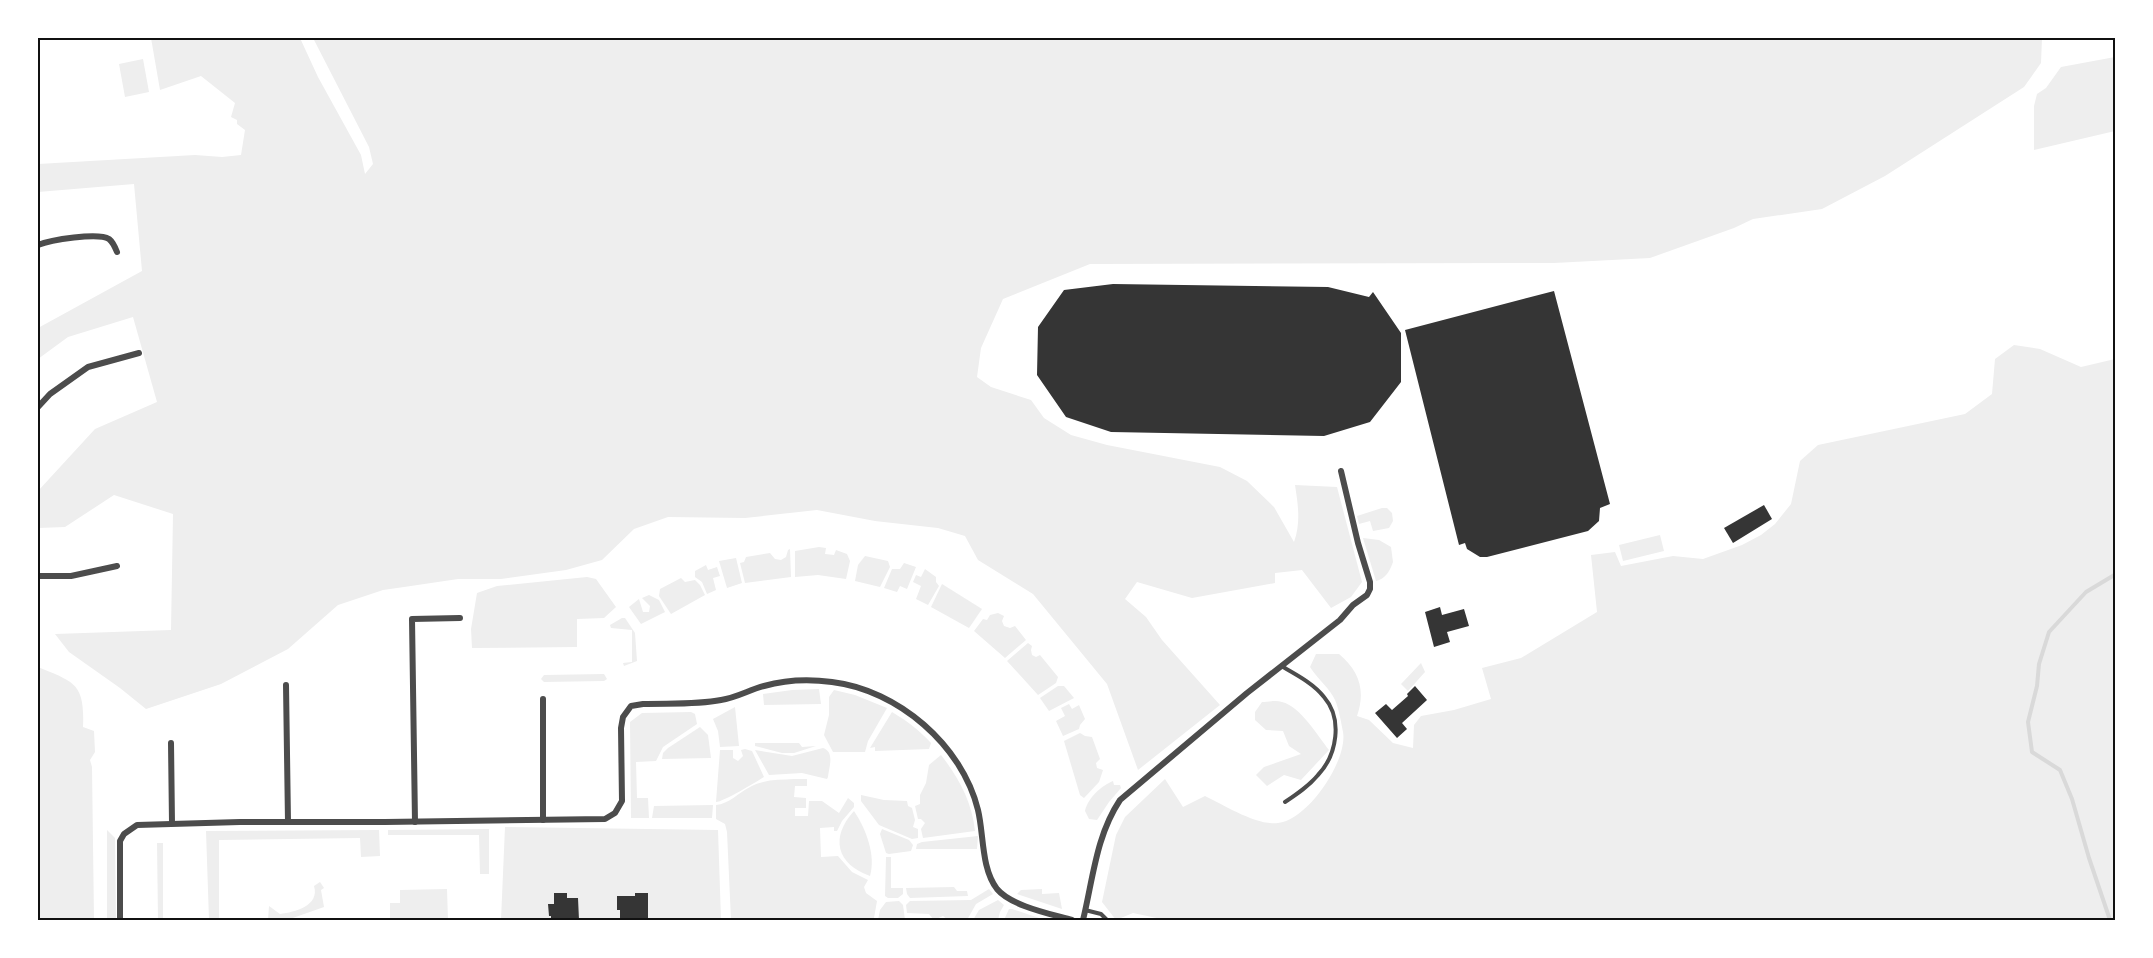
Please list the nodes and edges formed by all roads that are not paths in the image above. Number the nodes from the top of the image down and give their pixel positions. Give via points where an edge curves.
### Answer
1 (38, 245) edge
2 (117, 252) dead end
3 (139, 352) dead end
4 (38, 406) edge
5 (1341, 471) dead end
6 (117, 566) dead end
7 (38, 576) edge
8 (460, 618) dead end
9 (1282, 667) junction
10 (286, 685) dead end
11 (543, 699) dead end
12 (171, 743) dead end
13 (1285, 802) dead end
14 (543, 820) junction
15 (288, 822) junction
16 (415, 822) junction
17 (172, 823) junction
18 (1085, 910) junction
19 (120, 921) edge
20 (1072, 921) edge
21 (1083, 921) edge
22 (1107, 921) edge

1 - 2 street via 103,237 110,240
3 - 4 street via 88,367
5 - 9 street via 1370,589 1340,620
6 - 7 street via 71,576
8 - 16 street via 412,619
9 - 13 lane via 1326,699 1336,735 1320,774
9 - 18 street via 1120,800 1102,833
10 - 15 street
11 - 14 street
12 - 17 street
14 - 16 street
14 - 20 street via 605,819 615,813 622,801 621,728 631,706 723,700 778,682 855,686 921,722 959,765 977,806 989,877 997,889 1011,900
15 - 16 street
15 - 17 street
17 - 19 street via 137,825 120,841
18 - 21 street
18 - 22 lane via 1101,914

